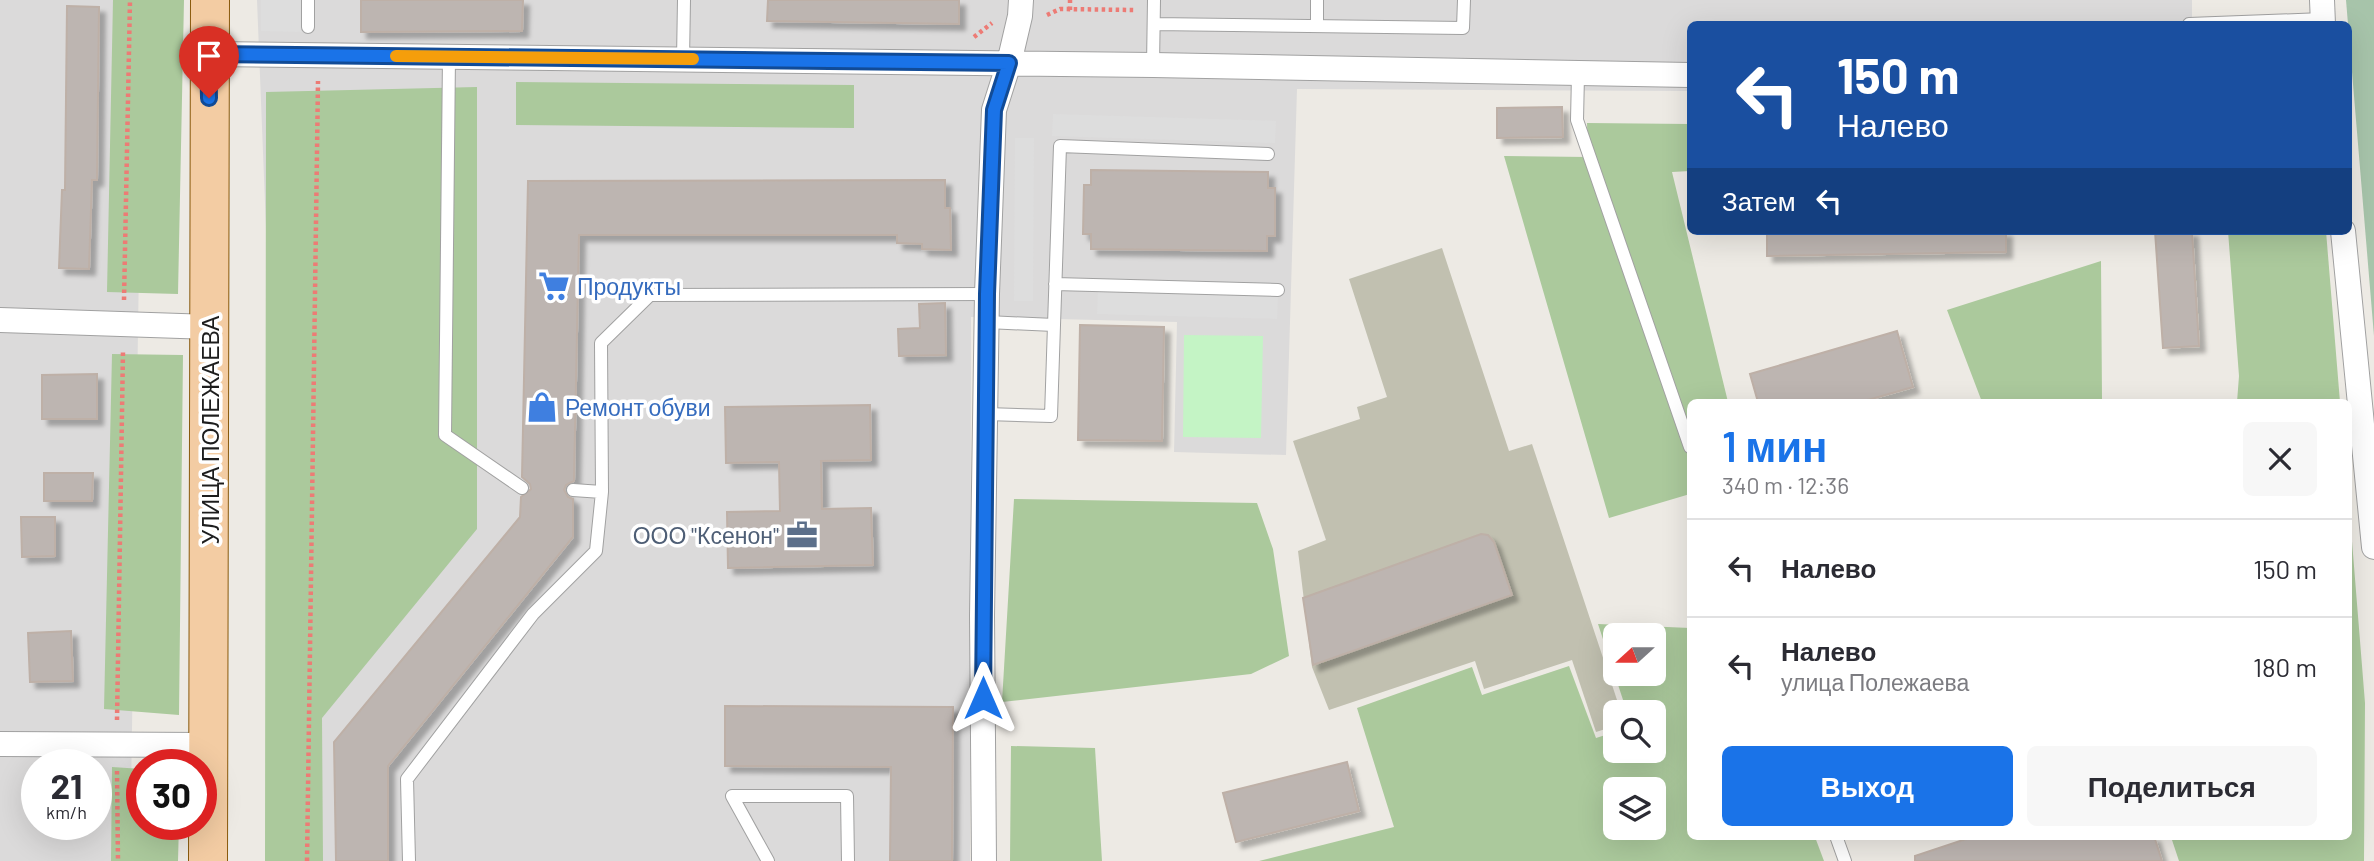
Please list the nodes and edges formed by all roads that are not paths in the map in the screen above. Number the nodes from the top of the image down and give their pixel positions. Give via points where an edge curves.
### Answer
1 (210, 0) edge
2 (308, 0) edge
3 (684, 0) edge
4 (1021, 0) edge
5 (1317, 0) edge
6 (1464, 0) edge
7 (1154, 12) edge
8 (2323, 14) edge
9 (2229, 21) edge
10 (1317, 26) junction
11 (308, 27) dead end
12 (208, 54) junction
13 (449, 56) junction
14 (683, 59) junction
15 (1009, 63) junction
16 (1153, 65) junction
17 (1578, 75) junction
18 (1687, 75) edge
19 (1268, 154) dead end
20 (2343, 235) edge
21 (1055, 284) junction
22 (1279, 290) dead end
23 (987, 294) junction
24 (0, 320) edge
25 (987, 322) junction
26 (1054, 325) junction
27 (211, 327) junction
28 (986, 414) junction
29 (1687, 438) edge
30 (522, 488) dead end
31 (573, 490) dead end
32 (602, 492) junction
33 (2374, 547) edge
34 (0, 744) edge
35 (207, 745) junction
36 (1837, 840) edge
37 (208, 861) edge
38 (409, 861) edge
39 (768, 861) edge
40 (848, 861) edge
41 (984, 861) edge
42 (1845, 861) edge

1 - 12 main road, УЛИЦА ПОЛЕЖАЕВА
2 - 11 lane
3 - 14 lane
4 - 15 street
5 - 10 lane
6 - 10 lane via 1463,28
7 - 10 lane
7 - 16 lane
8 - 9 lane
12 - 13 street
12 - 27 main road, УЛИЦА ПОЛЕЖАЕВА
13 - 14 street
13 - 30 lane via 444,435
14 - 15 street
15 - 16 street
15 - 23 street via 994,110
16 - 17 street
17 - 18 street
17 - 29 lane via 1577,120
19 - 21 lane via 1060,146
20 - 33 street
21 - 22 lane
21 - 26 lane
23 - 25 street
23 - 32 lane via 650,295 601,343
24 - 27 street
25 - 26 lane
25 - 28 street
26 - 28 lane via 1051,416
27 - 35 main road, УЛИЦА ПОЛЕЖАЕВА
28 - 41 street
31 - 32 lane
32 - 38 lane via 596,551 533,614 407,779
34 - 35 street
35 - 37 main road, УЛИЦА ПОЛЕЖАЕВА
36 - 42 lane
39 - 40 lane via 732,796 847,796

